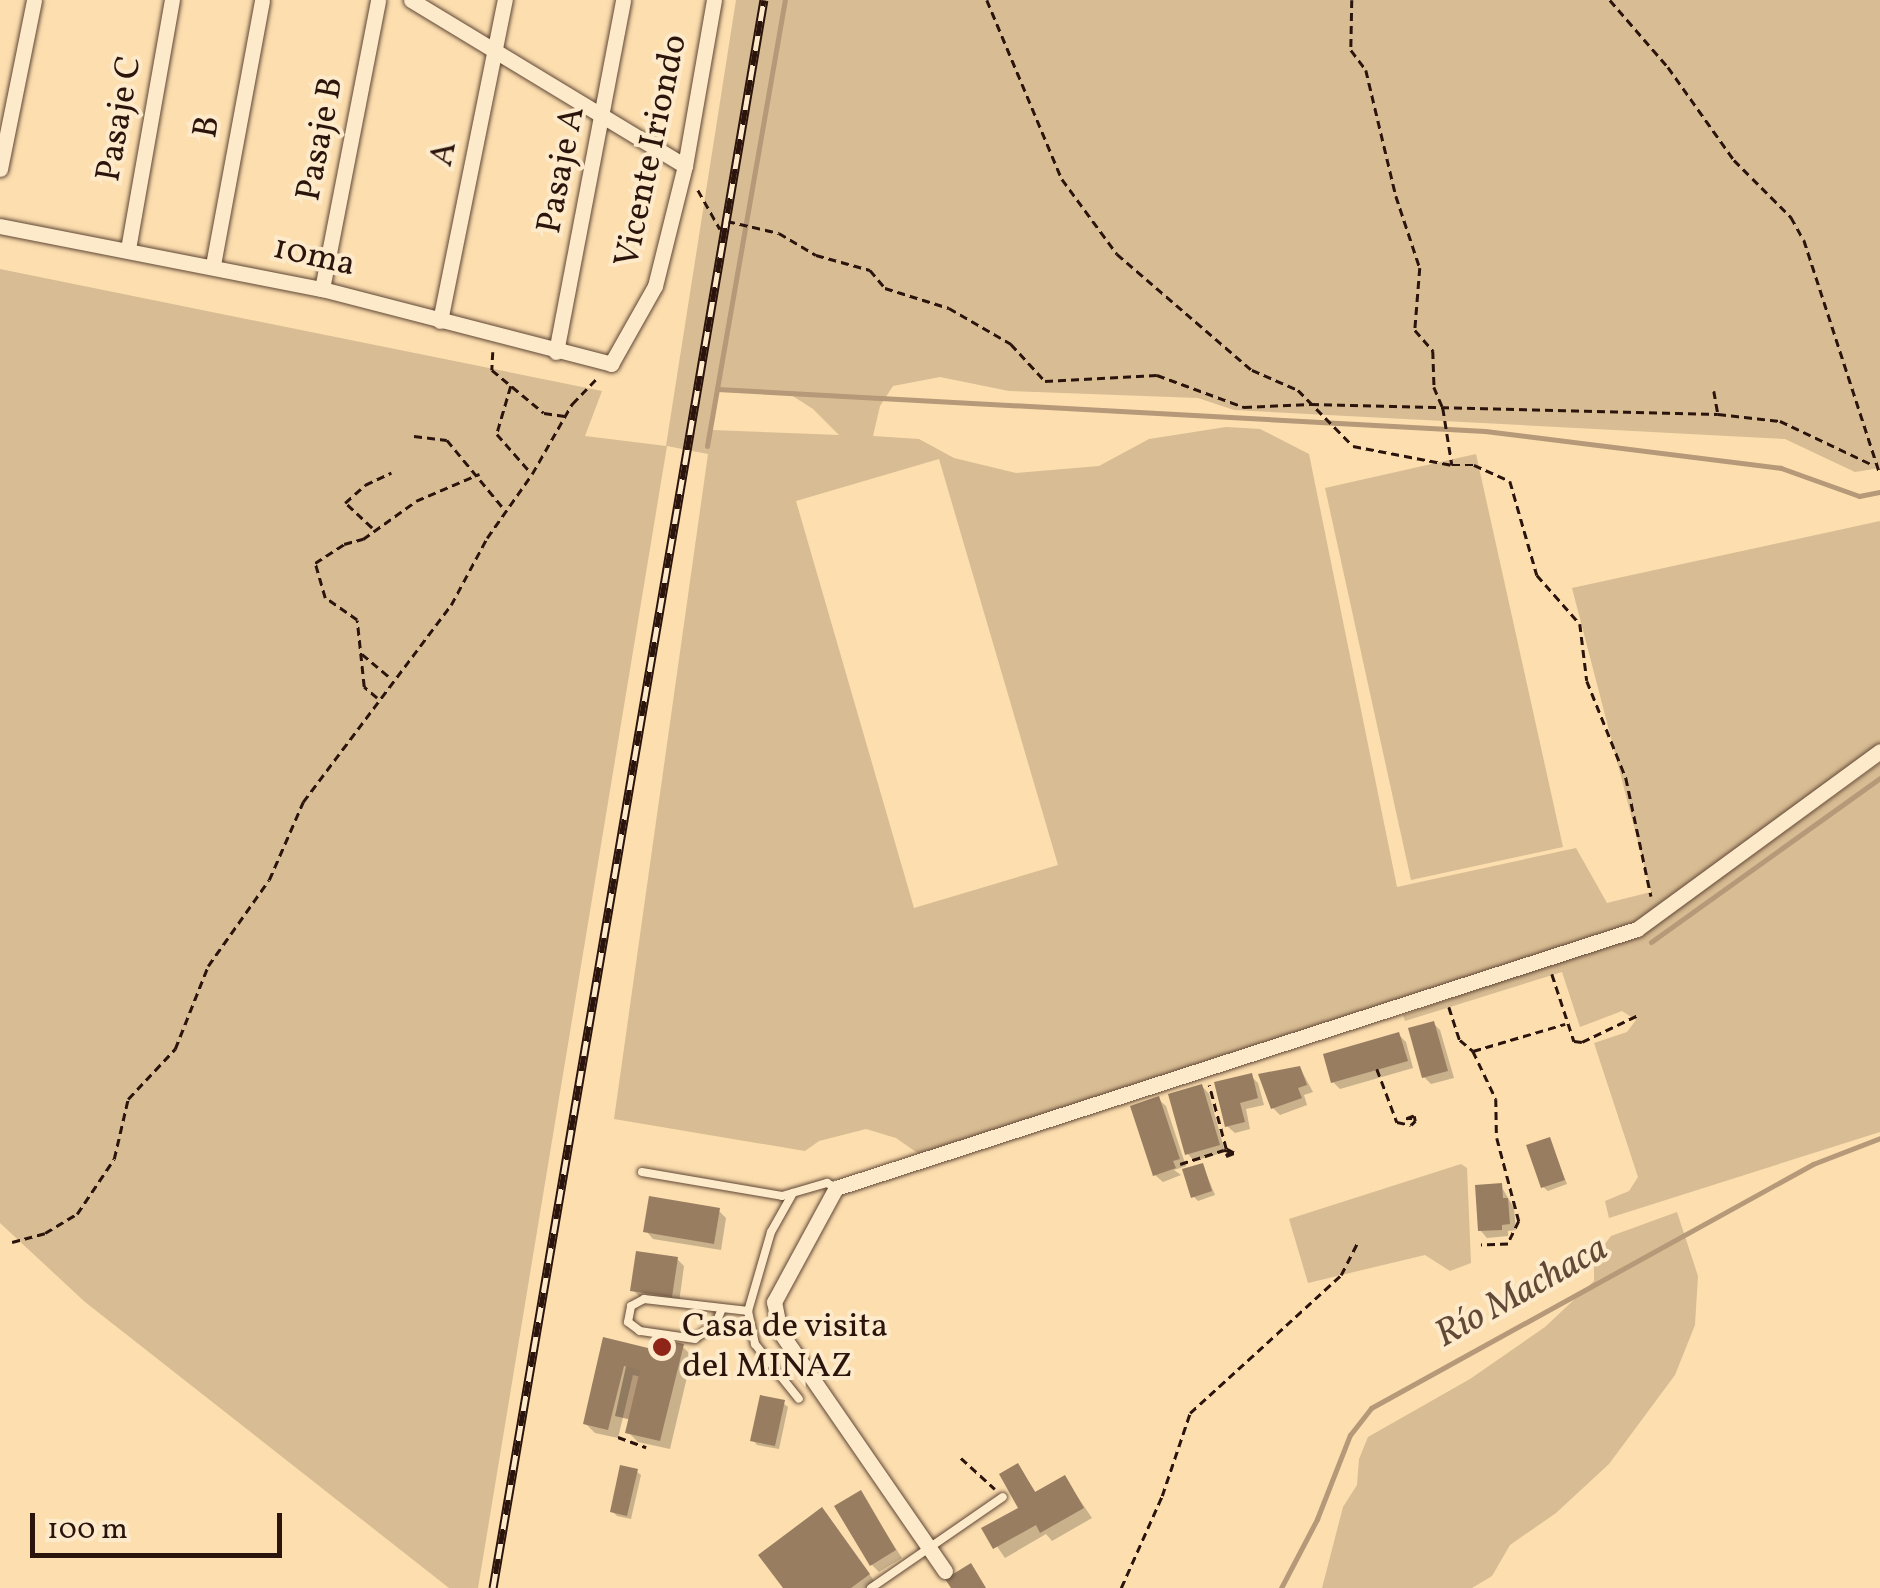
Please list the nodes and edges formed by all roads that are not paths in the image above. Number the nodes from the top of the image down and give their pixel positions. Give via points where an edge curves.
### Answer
1 (34, 0) edge
2 (172, 0) edge
3 (262, 0) edge
4 (378, 0) edge
5 (411, 0) edge
6 (505, 0) edge
7 (623, 0) edge
8 (714, 0) edge
9 (496, 50) junction
10 (604, 115) junction
11 (685, 166) junction
12 (0, 169) edge
13 (0, 226) edge
14 (128, 250) junction
15 (213, 265) junction
16 (322, 289) junction
17 (440, 320) junction
18 (556, 352) junction
19 (610, 364) joint
20 (1880, 752) edge
21 (642, 1172) dead end
22 (836, 1188) junction
23 (792, 1193) junction
24 (721, 1311) junction
25 (748, 1311) junction
26 (799, 1399) dead end
27 (1003, 1497) road end
28 (930, 1548) junction
29 (946, 1571) dead end
30 (871, 1588) edge

1 - 12 street
2 - 14 street, Pasaje C
3 - 15 street, B
4 - 16 street, Pasaje B
5 - 9 street
6 - 9 street, A
7 - 10 street, Pasaje A
8 - 11 street, Vicente Iriondo
9 - 10 street
9 - 17 street, A
10 - 11 street
10 - 18 street, Pasaje A
11 - 19 street, Vicente Iriondo via 655,286
13 - 14 street, 10ma
14 - 15 street, 10ma
15 - 16 street, 10ma
16 - 17 street, 10ma
17 - 18 street, 10ma
18 - 19 street, 10ma
20 - 22 street via 1637,929
21 - 23 lane
22 - 23 lane via 828,1183
22 - 28 street via 774,1302 780,1332
23 - 25 lane via 771,1232
24 - 24 lane via 644,1299 631,1306 628,1322 640,1331 695,1338
24 - 25 lane
25 - 26 lane via 755,1344
27 - 28 lane
28 - 29 street
28 - 30 lane

